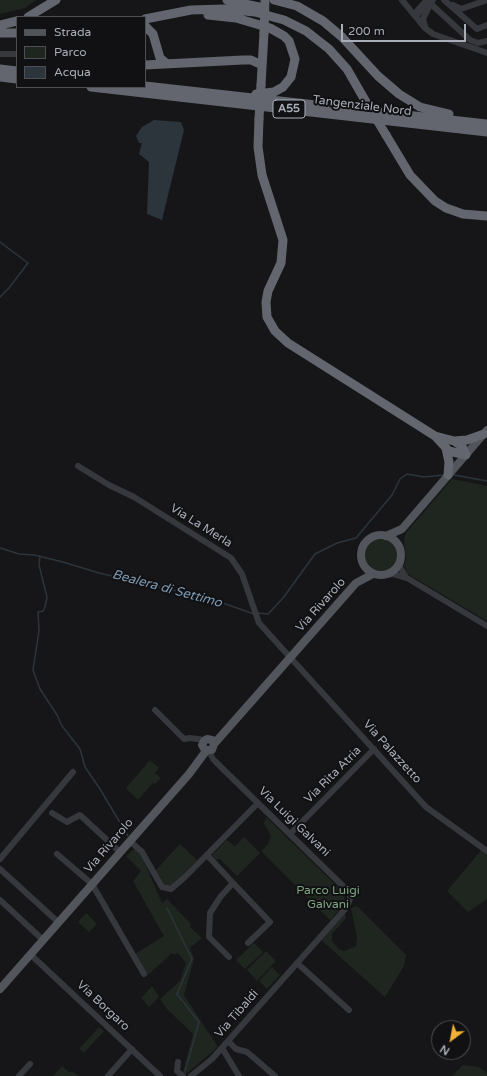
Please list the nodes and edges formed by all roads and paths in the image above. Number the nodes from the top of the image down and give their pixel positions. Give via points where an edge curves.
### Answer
1 (56, 0) edge
2 (227, 0) edge
3 (265, 0) edge
4 (274, 0) edge
5 (444, 0) edge
6 (448, 0) edge
7 (487, 0) edge
8 (403, 2) edge
9 (428, 3) edge
10 (177, 13) junction
11 (30, 16) edge
12 (415, 16) junction
13 (146, 18) edge
14 (16, 21) edge
15 (0, 25) edge
16 (487, 25) edge
17 (146, 27) edge
18 (426, 30) junction
19 (0, 33) edge
20 (16, 33) edge
21 (487, 41) edge
22 (480, 43) junction
23 (155, 45) junction
24 (263, 45) junction
25 (477, 50) junction
26 (0, 54) edge
27 (16, 54) edge
28 (487, 54) edge
29 (243, 60) junction
30 (167, 64) junction
31 (146, 65) edge
32 (262, 69) junction
33 (0, 70) edge
34 (16, 71) edge
35 (0, 77) edge
36 (16, 79) edge
37 (146, 86) edge
38 (100, 88) edge
39 (234, 96) junction
40 (369, 102) junction
41 (412, 123) junction
42 (487, 123) edge
43 (487, 132) edge
44 (389, 136) junction
45 (487, 136) edge
46 (487, 211) edge
47 (487, 216) edge
48 (486, 432) edge
49 (435, 436) junction
50 (454, 441) junction
51 (446, 448) junction
52 (466, 455) junction
53 (78, 466) dead end
54 (448, 474) junction
55 (402, 529) junction
56 (386, 536) junction
57 (399, 546) junction
58 (401, 558) junction
59 (363, 565) junction
60 (373, 574) junction
61 (385, 575) junction
62 (407, 578) junction
63 (356, 583) junction
64 (487, 626) edge
65 (291, 656) junction
66 (155, 710) dead end
67 (208, 746) junction
68 (374, 749) junction
69 (73, 772) dead end
70 (258, 803) junction
71 (48, 810) junction
72 (290, 834) junction
73 (130, 840) junction
74 (487, 851) edge
75 (120, 852) junction
76 (57, 854) dead end
77 (207, 855) junction
78 (0, 859) edge
79 (0, 869) edge
80 (233, 883) junction
81 (92, 884) junction
82 (0, 900) edge
83 (348, 905) joint
84 (58, 922) junction
85 (43, 940) junction
86 (248, 943) dead end
87 (30, 954) junction
88 (229, 957) dead end
89 (297, 963) junction
90 (144, 974) dead end
91 (0, 988) edge
92 (350, 1010) dead end
93 (228, 1041) junction
94 (222, 1048) junction
95 (132, 1049) junction
96 (178, 1062) dead end
97 (30, 1064) dead end
98 (157, 1075) edge
99 (19, 1076) edge
100 (108, 1076) edge
101 (182, 1076) edge
102 (190, 1076) edge
103 (239, 1076) edge
104 (275, 1076) edge

1 - 11 highway
2 - 40 highway via 276,12 316,32 342,56
3 - 24 highway, bridge
4 - 42 highway, A55 via 297,6 323,21 342,37 389,87 409,101 434,111
5 - 16 street via 477,29
6 - 7 street via 461,9
8 - 9 street via 416,5
8 - 12 street
9 - 12 street
9 - 18 street via 423,19
9 - 22 street via 470,40
10 - 13 highway
10 - 39 highway via 215,15 249,21 270,28 289,41 295,59 288,82 279,90 267,94
10 - 40 highway via 207,10 248,11 270,15 292,24 312,35 335,54
12 - 18 street
14 - 15 highway
17 - 23 highway via 153,34
18 - 25 street
19 - 20 highway
21 - 22 street
22 - 25 street
23 - 30 highway via 160,58
23 - 31 highway via 153,57
24 - 29 highway via 255,54
24 - 32 highway
25 - 28 street
26 - 27 street
29 - 30 highway
29 - 32 highway
30 - 31 highway
32 - 49 highway, bridge via 258,147 262,175 283,240 281,263 266,298 266,313 270,325 288,343
33 - 34 highway
35 - 36 highway
37 - 39 highway, Tangenziale Nord / A55
38 - 41 highway, Tangenziale Nord / A55
39 - 42 highway, Tangenziale Nord / A55
40 - 44 highway, bridge
41 - 43 highway, Tangenziale Nord / A55
41 - 45 highway via 463,134
44 - 46 highway via 417,177 436,196 461,208
44 - 47 highway via 410,174 435,201 457,212
48 - 50 highway via 467,440
48 - 52 main road
49 - 50 highway
49 - 51 highway
50 - 52 highway via 462,446
51 - 52 highway via 454,453
51 - 54 highway
52 - 54 main road
53 - 65 street, Via La Merla via 134,497 231,558 242,574 259,623
54 - 55 main road
55 - 56 main road
55 - 57 main road
56 - 57 main road
56 - 59 main road via 374,536 365,543 361,554
57 - 58 main road
58 - 61 main road via 396,569
58 - 62 street via 400,567
59 - 60 main road
59 - 63 main road, Via Rivarolo
60 - 61 main road
60 - 63 main road, Via Rivarolo
61 - 62 street via 393,574
62 - 64 street
63 - 65 main road, Via Rivarolo
65 - 67 main road, Via Rivarolo via 225,733
65 - 68 street, Via Palazzetto
66 - 67 street via 184,739 190,738
67 - 70 street, Via Luigi Galvani via 213,760
67 - 73 main road, Via Rivarolo via 198,763
68 - 72 street, Via Rita Atria
68 - 74 street, Via Palazzetto via 426,807
69 - 71 street
70 - 72 street, Via Luigi Galvani
70 - 77 street
71 - 75 street via 67,822 80,815
71 - 78 street
72 - 83 street, Via Luigi Galvani via 346,889 350,894
73 - 75 main road, Via Rivarolo
73 - 77 street via 142,852 162,887 168,889 175,887
75 - 81 main road, Via Rivarolo
76 - 81 street
77 - 80 street
79 - 84 street
80 - 86 street via 270,922
80 - 88 street via 210,913 209,937
81 - 84 main road
81 - 90 street, Via Rivarolo
82 - 85 street
83 - 89 street, Via Tibaldi
84 - 85 main road
85 - 87 main road
87 - 91 main road
87 - 95 street, Via Borgaro
89 - 92 street
89 - 93 street, Via Tibaldi
93 - 94 street, Via Tibaldi
93 - 104 street via 236,1049 247,1052
94 - 102 street, Via Tibaldi
94 - 103 street
95 - 98 street, Via Borgaro
95 - 100 street
96 - 101 street via 177,1071
97 - 99 street

